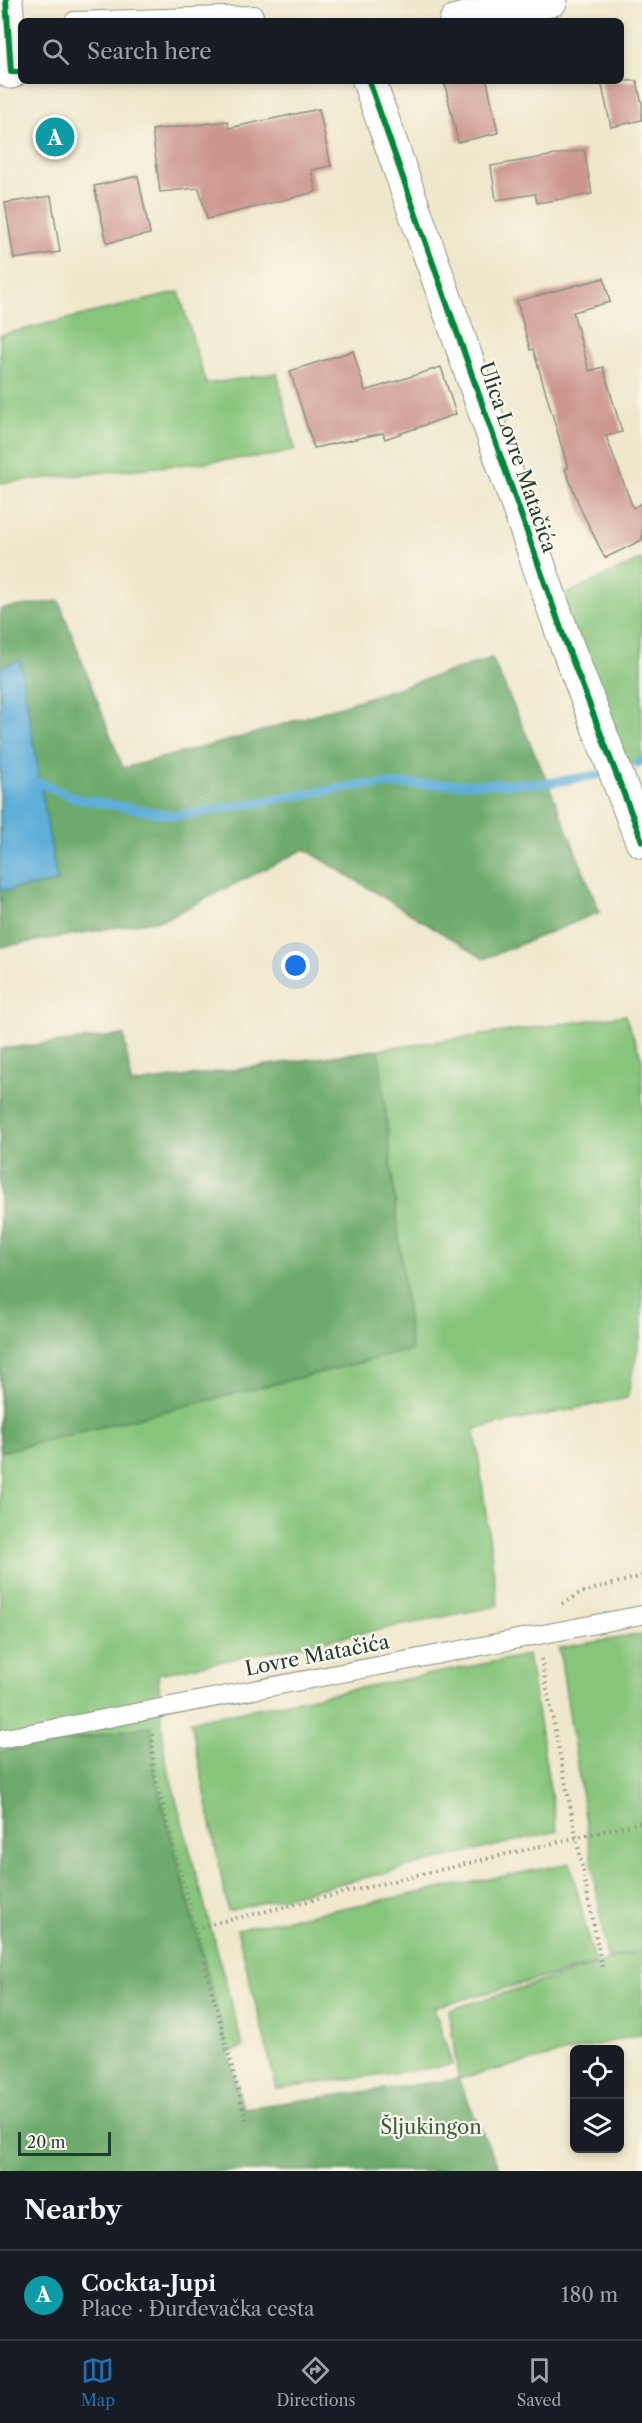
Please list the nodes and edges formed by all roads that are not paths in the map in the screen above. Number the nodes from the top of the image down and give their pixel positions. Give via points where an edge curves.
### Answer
1 (235, 0) edge
2 (551, 0) edge
3 (12, 15) edge
4 (257, 18) edge
5 (470, 18) edge
6 (11, 72) edge
7 (370, 84) edge
8 (642, 841) edge
9 (642, 1615) edge
10 (0, 1739) edge

1 - 4 lane
2 - 5 main road
3 - 6 main road
7 - 8 main road, Ulica Lovre Matačića via 567,646
9 - 10 lane, Lovre Matačića

